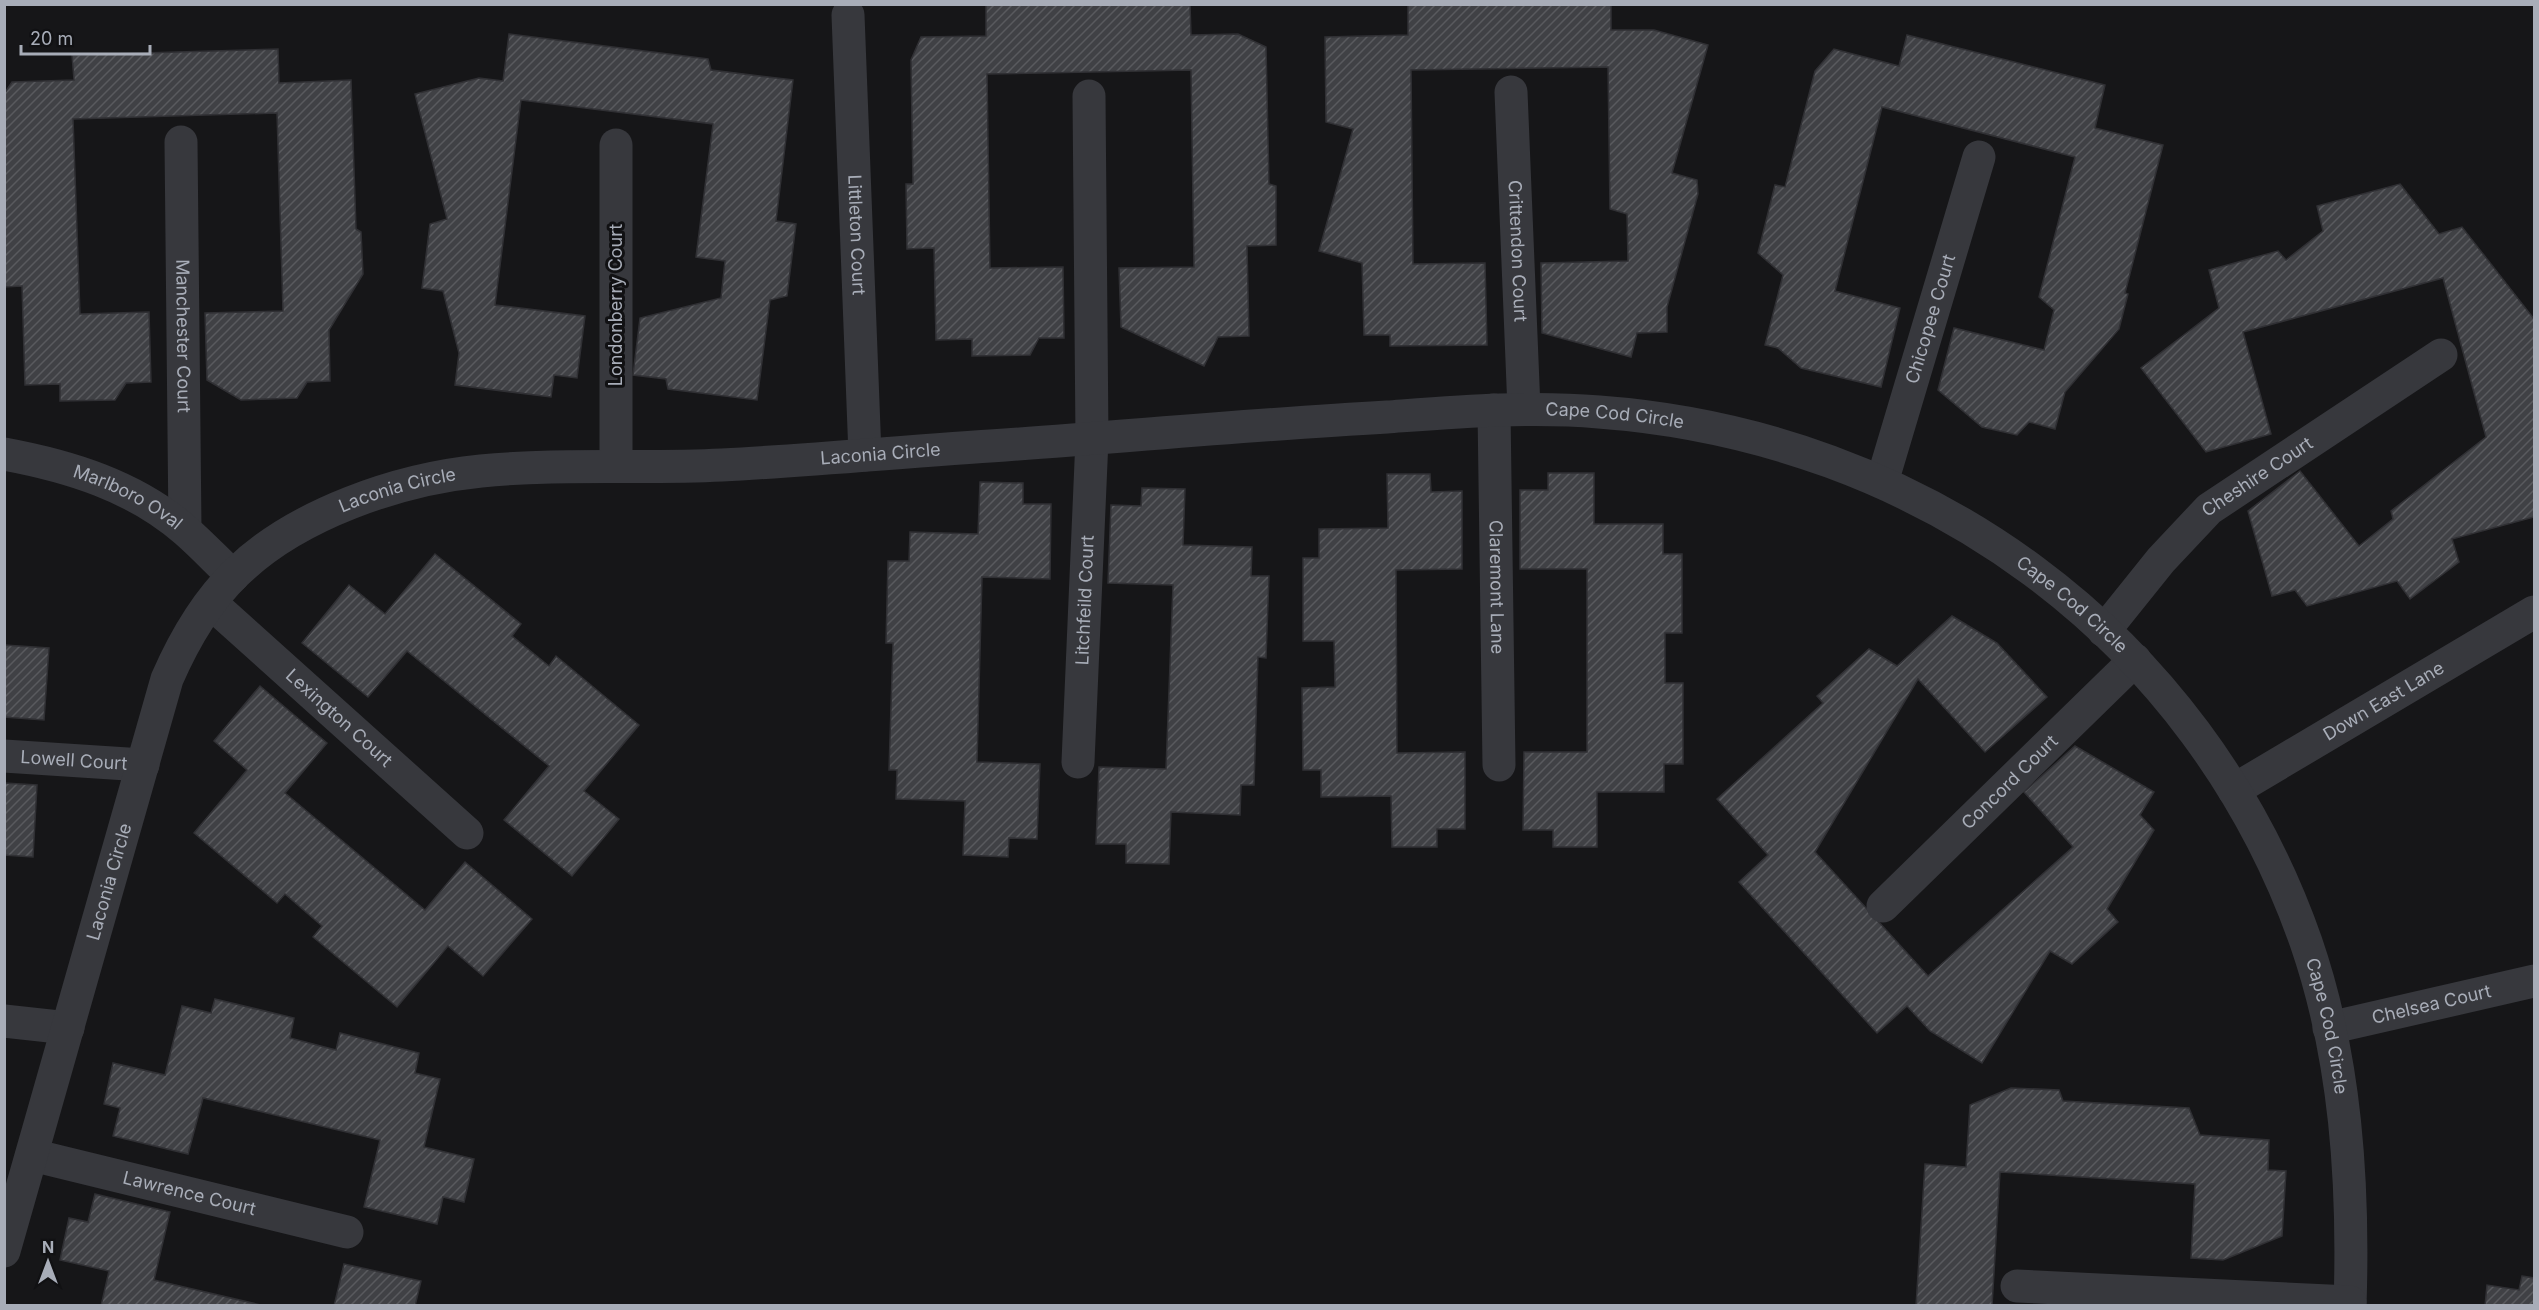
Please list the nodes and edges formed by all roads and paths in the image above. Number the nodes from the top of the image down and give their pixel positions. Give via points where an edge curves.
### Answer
1 (848, 15) dead end
2 (1511, 92) dead end
3 (1089, 96) dead end
4 (181, 142) dead end
5 (616, 145) dead end
6 (1979, 157) dead end
7 (2440, 355) dead end
8 (1509, 410) junction
9 (1300, 422) joint
10 (1092, 439) junction
11 (4, 454) edge
12 (865, 454) junction
13 (616, 465) junction
14 (1882, 482) junction
15 (185, 529) junction
16 (233, 576) junction
17 (211, 603) junction
18 (2535, 612) edge
19 (2104, 631) junction
20 (2135, 660) junction
21 (4, 756) edge
22 (1078, 762) dead end
23 (143, 765) junction
24 (1499, 765) dead end
25 (2234, 790) junction
26 (467, 833) dead end
27 (1883, 906) dead end
28 (2535, 981) edge
29 (4, 1021) edge
30 (68, 1028) junction
31 (2329, 1028) junction
32 (32, 1155) junction
33 (347, 1232) dead end
34 (4, 1251) edge
35 (2017, 1286) dead end
36 (2350, 1304) edge

1 - 12 street, Littleton Court
2 - 8 street, Crittendon Court
3 - 10 street
4 - 15 street, Manchester Court
5 - 13 street, Londonberry Court
6 - 14 street, Chicopee Court
7 - 19 street, Cheshire Court via 2209,509 2161,560
8 - 9 street, Cape Cod Circle
8 - 14 street, Cape Cod Circle via 1599,412 1684,423 1771,441
8 - 24 street, Claremont Lane
9 - 10 street, Laconia Circle
10 - 12 street, Laconia Circle
10 - 22 street, Litchfeild Court
11 - 15 street, Marlboro Oval via 52,463 108,483
12 - 13 street, Laconia Circle via 716,465
13 - 16 street, Laconia Circle via 479,471 413,482 348,504 285,535
14 - 19 street, Cape Cod Circle via 1923,500 2009,551 2062,591
15 - 16 street, Marlboro Oval
16 - 17 street, Laconia Circle
17 - 23 street, Laconia Circle via 195,622 175,661
17 - 26 street, Lexington Court
18 - 25 street, Down East Lane
19 - 20 street, Cape Cod Circle
20 - 25 street, Cape Cod Circle via 2198,737
20 - 27 street, Concord Court
21 - 23 street, Lowell Court
23 - 30 street, Laconia Circle
25 - 31 street, Cape Cod Circle via 2268,851 2306,943
28 - 31 street, Chelsea Court
29 - 30 street
30 - 32 street, Laconia Circle
31 - 36 street, Cape Cod Circle via 2344,1116 2352,1229
32 - 33 street, Lawrence Court
32 - 34 street, Laconia Circle
35 - 36 street

